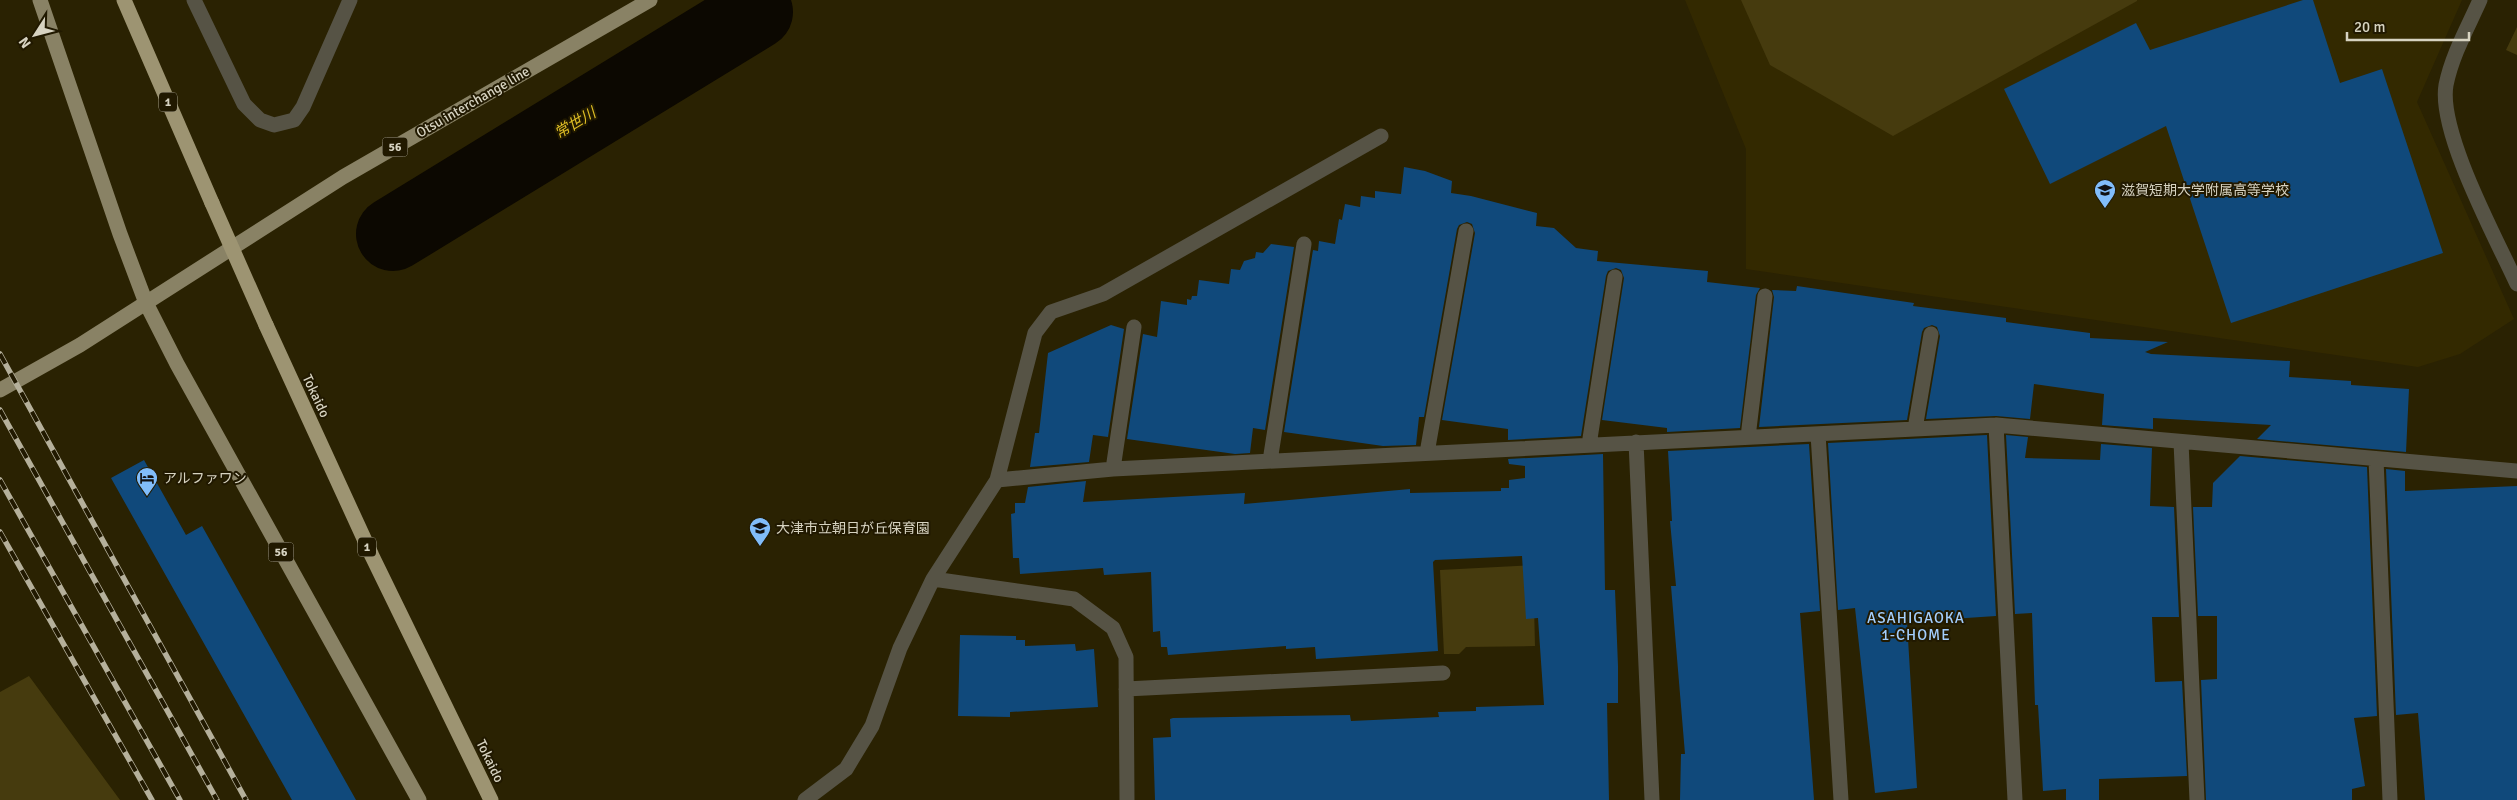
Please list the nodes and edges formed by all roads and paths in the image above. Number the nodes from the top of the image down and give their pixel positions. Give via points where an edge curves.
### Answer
1 (40, 0) edge
2 (124, 0) edge
3 (194, 0) edge
4 (350, 0) edge
5 (650, 0) edge
6 (2480, 0) edge
7 (1381, 136) dead end
8 (1466, 231) dead end
9 (1304, 244) dead end
10 (1615, 278) dead end
11 (2517, 284) edge
12 (1765, 296) dead end
13 (146, 303) junction
14 (1134, 327) dead end
15 (1931, 334) dead end
16 (0, 390) edge
17 (1996, 425) junction
18 (1914, 428) junction
19 (1818, 434) junction
20 (1748, 437) junction
21 (1636, 442) junction
22 (2181, 442) junction
23 (1589, 445) junction
24 (1427, 453) junction
25 (2376, 459) junction
26 (1270, 461) junction
27 (1113, 469) junction
28 (2517, 471) edge
29 (997, 480) junction
30 (933, 578) junction
31 (1443, 673) dead end
32 (1126, 689) junction
33 (419, 800) edge
34 (491, 800) edge
35 (805, 800) edge
36 (1127, 800) edge
37 (1652, 800) edge
38 (1841, 800) edge
39 (2015, 800) edge
40 (2197, 800) edge
41 (2390, 800) edge

1 - 13 main road
2 - 34 highway, Tokaido / 1, bridge via 266,325 372,556
3 - 4 street via 244,104 260,120 274,125 294,120 303,107
5 - 13 main road, Otsu interchange line / 56 via 343,177
6 - 11 street via 2446,85 2446,111 2455,146
7 - 29 street via 1103,294 1051,312 1035,333
8 - 24 street
9 - 26 street
10 - 23 street
12 - 20 street
13 - 16 main road, Otsu interchange line
13 - 33 main road, 56
14 - 27 street
15 - 18 street
17 - 18 street
17 - 22 street
17 - 39 street
18 - 19 street
19 - 20 street
19 - 38 street
20 - 21 street
21 - 23 street
21 - 37 street
22 - 25 street
22 - 40 street
23 - 24 street
24 - 26 street
25 - 28 street
25 - 41 street
26 - 27 street
27 - 29 street
29 - 30 street
30 - 32 street via 1074,599 1113,628 1126,657
30 - 35 street via 900,648 872,726 846,769
31 - 32 street
32 - 36 street

